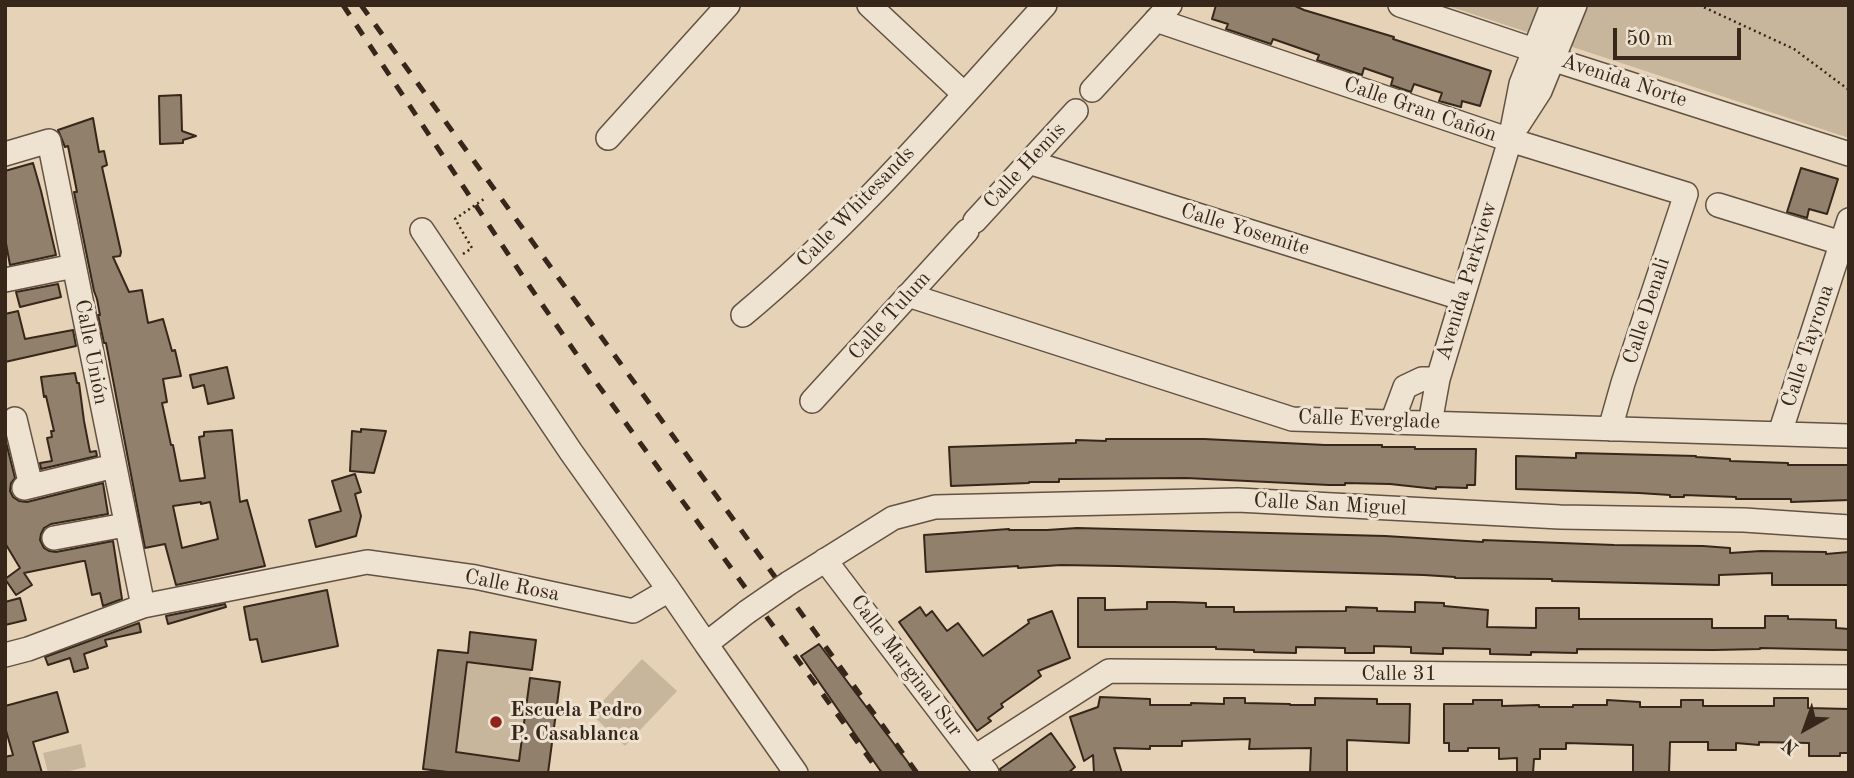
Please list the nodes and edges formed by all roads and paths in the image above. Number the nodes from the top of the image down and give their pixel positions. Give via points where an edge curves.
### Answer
1 (728, 5) edge
2 (869, 5) edge
3 (1045, 5) edge
4 (1400, 5) edge
5 (1552, 5) edge
6 (1575, 5) edge
7 (1699, 5) edge
8 (1163, 13) edge
9 (1543, 54) junction
10 (1092, 90) dead end
11 (1849, 90) edge
12 (964, 94) junction
13 (1076, 111) dead end
14 (608, 138) dead end
15 (1510, 140) junction
16 (5, 154) edge
17 (1849, 154) edge
18 (1029, 162) junction
19 (1686, 194) joint
20 (484, 199) dead end
21 (1718, 205) dead end
22 (1849, 220) edge
23 (971, 226) joint
24 (422, 230) dead end
25 (1841, 243) junction
26 (74, 266) junction
27 (446, 266) junction
28 (5, 280) edge
29 (908, 295) junction
30 (1461, 298) junction
31 (743, 315) dead end
32 (1438, 379) junction
33 (813, 401) dead end
34 (15, 419) dead end
35 (1392, 422) junction
36 (1430, 423) junction
37 (1610, 429) junction
38 (1780, 433) junction
39 (1849, 436) edge
40 (114, 466) junction
41 (125, 525) junction
42 (1849, 527) edge
43 (54, 538) dead end
44 (825, 560) junction
45 (669, 590) junction
46 (143, 606) junction
47 (706, 643) junction
48 (5, 655) edge
49 (1849, 677) edge
50 (981, 765) edge
51 (792, 771) edge

1 - 14 street
2 - 12 street
3 - 12 street, Calle Whitesands
4 - 9 street, Avenida Norte
5 - 9 street
6 - 9 street
7 - 11 path via 1794,49
8 - 10 street
8 - 15 street, Calle Gran Cañón
9 - 15 street, Avenida Parkview via 1521,84
9 - 17 street, Avenida Norte
12 - 31 street, Calle Whitesands via 840,226
13 - 18 street, Calle Hemis
15 - 19 street, Calle Gran Cañón
15 - 30 street, Avenida Parkview
16 - 26 street, Calle Unión via 49,141
18 - 23 street, Calle Hemis
18 - 30 street, Calle Yosemite
19 - 37 street, Calle Denali
20 - 27 path via 455,219 472,248
21 - 25 street
22 - 25 street, Calle Tayrona
23 - 29 street, Calle Tulum
24 - 27 street
25 - 38 street, Calle Tayrona
26 - 28 street
26 - 40 street, Calle Unión
27 - 45 street
29 - 33 street, Calle Tulum
29 - 35 street, Calle Everglade via 1292,419
30 - 32 street, Avenida Parkview
32 - 35 street via 1422,379 1405,387
32 - 36 street, Avenida Parkview
34 - 40 street via 27,487
35 - 36 street, Calle Everglade
36 - 37 street, Calle Everglade
37 - 38 street, Calle Everglade
38 - 39 street, Calle Everglade
40 - 41 street, Calle Unión
41 - 43 street
41 - 46 street, Calle Unión
42 - 44 street, Calle San Miguel via 1238,500 935,507 893,518
44 - 47 street, bridge
44 - 50 street, Calle Marginal Sur
45 - 46 street, Calle Rosa via 633,611 475,577 367,562
45 - 47 street
46 - 48 street
47 - 51 street
49 - 50 street, Calle 31 via 1109,671

